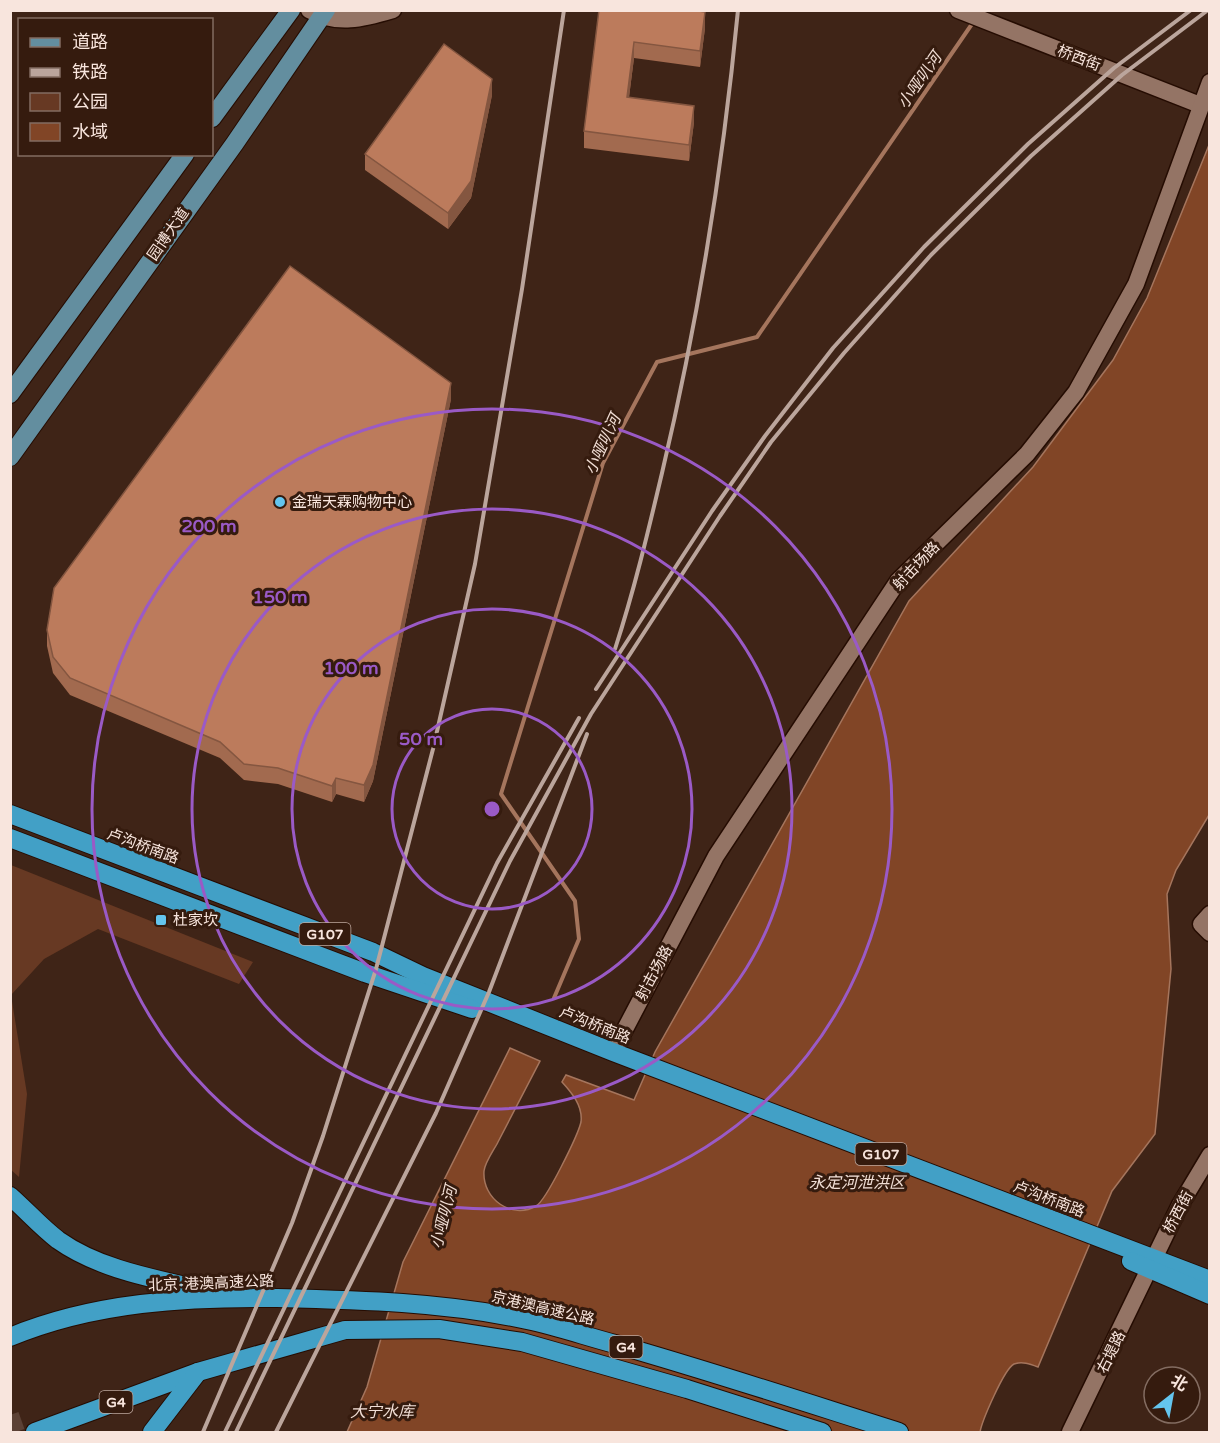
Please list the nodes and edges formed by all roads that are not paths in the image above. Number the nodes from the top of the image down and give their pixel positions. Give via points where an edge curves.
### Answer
1 (291, 10) edge
2 (393, 10) edge
3 (958, 10) edge
4 (319, 13) edge
5 (254, 60) junction
6 (279, 80) junction
7 (1209, 82) edge
8 (1200, 105) junction
9 (213, 117) edge
10 (184, 156) edge
11 (10, 394) edge
12 (10, 457) edge
13 (10, 814) edge
14 (10, 838) edge
15 (1209, 914) edge
16 (1209, 933) edge
17 (613, 1052) junction
18 (634, 1064) junction
19 (1209, 1155) edge
20 (10, 1196) edge
21 (1159, 1267) junction
22 (1209, 1280) edge
23 (1209, 1295) edge
24 (235, 1298) junction
25 (346, 1300) joint
26 (10, 1337) edge
27 (198, 1372) junction
28 (35, 1432) edge
29 (152, 1432) edge
30 (822, 1432) edge
31 (899, 1432) edge
32 (1071, 1432) edge

1 - 5 main road
2 - 4 street via 344,22
3 - 8 street, 桥西街
4 - 6 main road, 园博大道
5 - 6 main road via 269,55 280,63
5 - 9 main road
6 - 12 main road, 园博大道
7 - 8 street, 射击场路
8 - 17 street, 射击场路 via 1137,284 1076,392 1027,454 898,581 716,856
10 - 11 main road
13 - 17 highway, 卢沟桥南路 / G107 via 373,952
14 - 18 highway, 卢沟桥南路 / G107 via 365,973
15 - 16 street via 1201,924
17 - 18 highway, 卢沟桥南路 / G107
18 - 21 highway, 卢沟桥南路 / G107
19 - 21 street, 桥西街 via 1180,1205
20 - 24 highway via 59,1240 95,1258 131,1272
21 - 22 highway, G107
21 - 23 highway, G107
21 - 32 street, 右堤路
24 - 25 highway, 北京-港澳高速公路 / G4
24 - 26 highway, 北京-港澳高速公路 / G4 via 161,1301 92,1312
25 - 31 highway, 京港澳高速公路 / G4 via 444,1306 527,1320 694,1366
27 - 28 highway, G4
27 - 29 highway
27 - 30 highway, G4 via 345,1330 438,1329 522,1342

